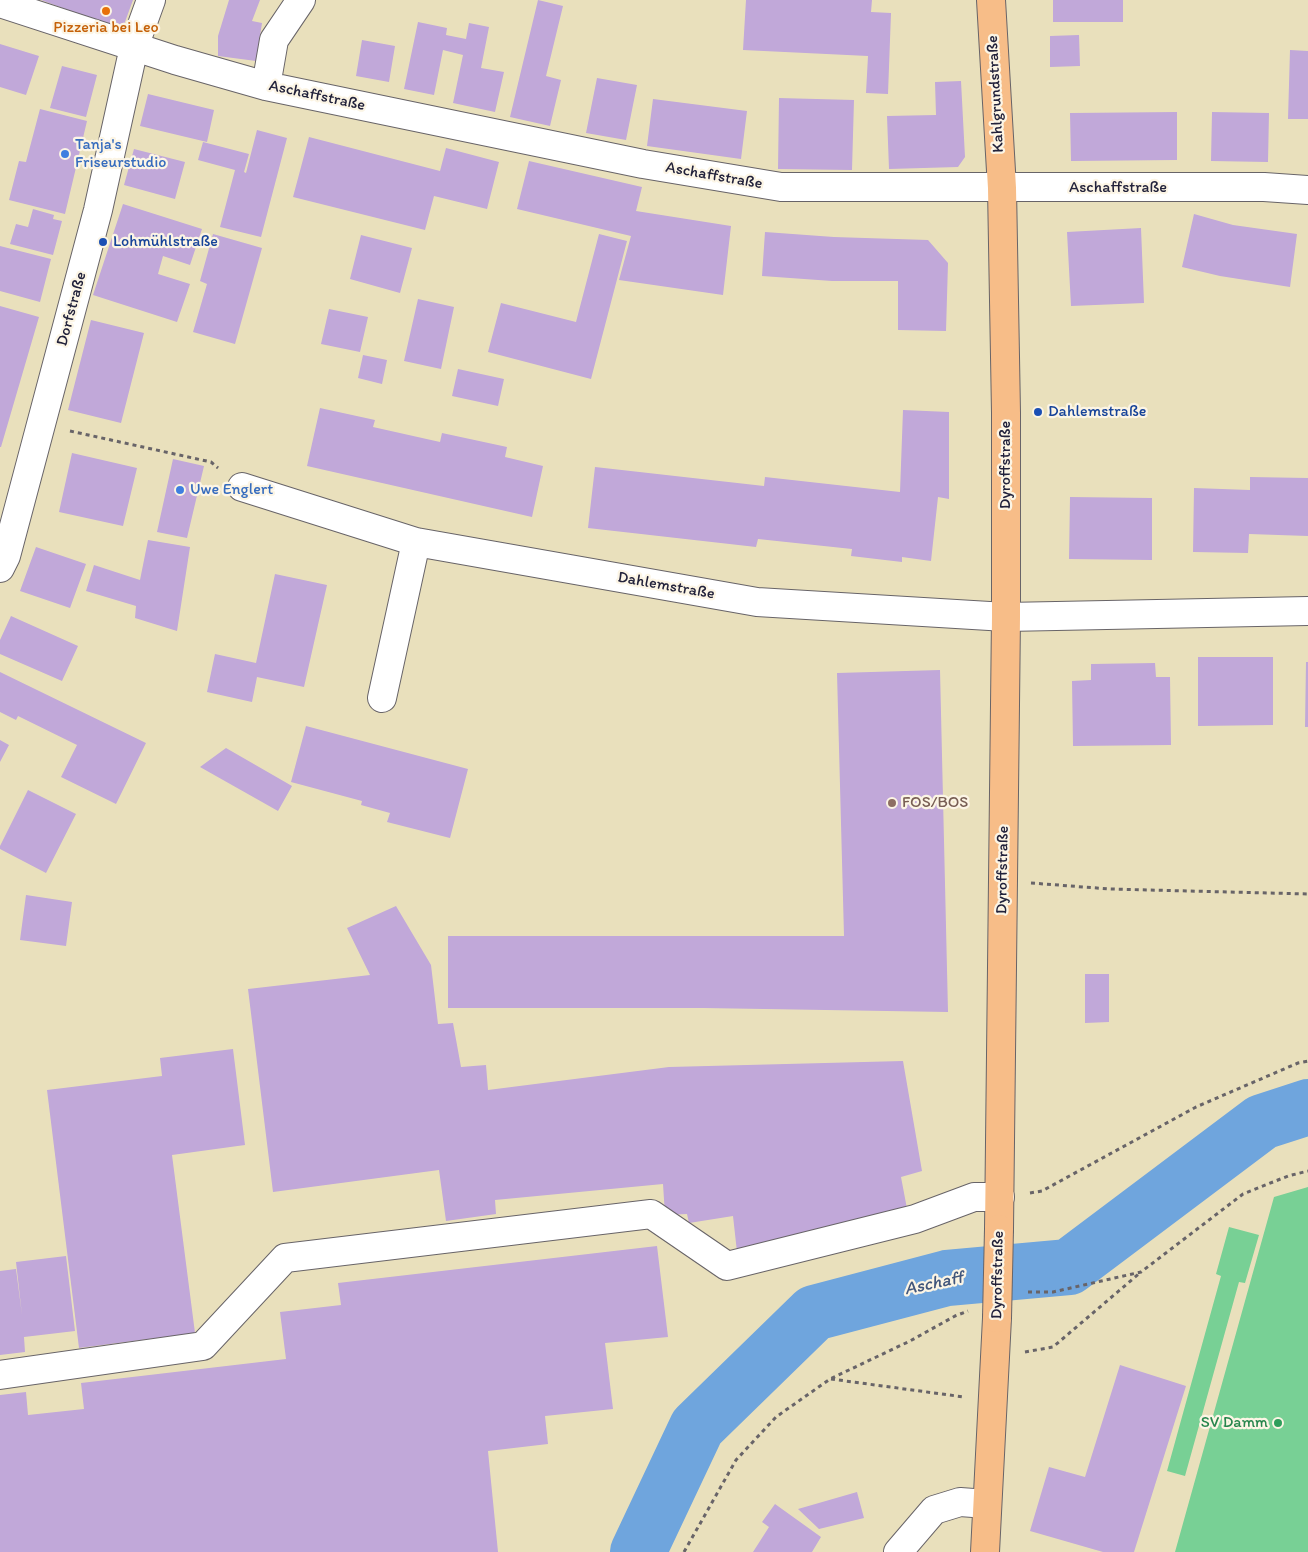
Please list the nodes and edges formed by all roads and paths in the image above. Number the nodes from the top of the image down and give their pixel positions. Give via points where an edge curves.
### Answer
1 (151, 0) edge
2 (301, 0) edge
3 (991, 0) edge
4 (0, 2) edge
5 (134, 47) junction
6 (266, 86) junction
7 (1002, 188) junction
8 (1308, 190) edge
9 (41, 425) junction
10 (242, 487) joint
11 (416, 542) junction
12 (0, 568) edge
13 (1308, 611) edge
14 (1006, 617) junction
15 (382, 698) dead end
16 (1003, 881) junction
17 (1308, 894) edge
18 (1308, 1061) edge
19 (1000, 1197) junction
20 (1141, 1272) dead end
21 (996, 1357) junction
22 (0, 1375) edge
23 (830, 1379) dead end
24 (994, 1401) junction
25 (987, 1504) junction
26 (898, 1552) edge
27 (985, 1552) edge

1 - 5 street, Dorfstraße
2 - 6 street via 274,40
3 - 7 main road, Kahlgrundstraße
4 - 5 street
5 - 6 street, Aschaffstraße
5 - 9 street, Dorfstraße via 98,210
6 - 7 street, Aschaffstraße via 644,164 781,187
7 - 8 street, Aschaffstraße via 1264,187
7 - 14 main road, Dyroffstraße
9 - 10 path via 211,462
9 - 12 street, Dorfstraße
10 - 11 street, Dahlemstraße
11 - 14 street, Dahlemstraße via 757,602
11 - 15 street
13 - 14 street, Dahlemstraße
14 - 16 main road, Dyroffstraße
16 - 17 path
16 - 19 main road, Dyroffstraße
18 - 19 path via 1196,1106 1042,1191
19 - 21 main road, Dyroffstraße, bridge
19 - 22 street via 974,1197 915,1219 727,1266 651,1214 285,1258 203,1346
20 - 21 path via 1052,1347
21 - 24 main road, Dyroffstraße
23 - 24 path
24 - 25 main road, Dyroffstraße
25 - 26 street via 960,1502 934,1510
25 - 27 main road, Dyroffstraße

